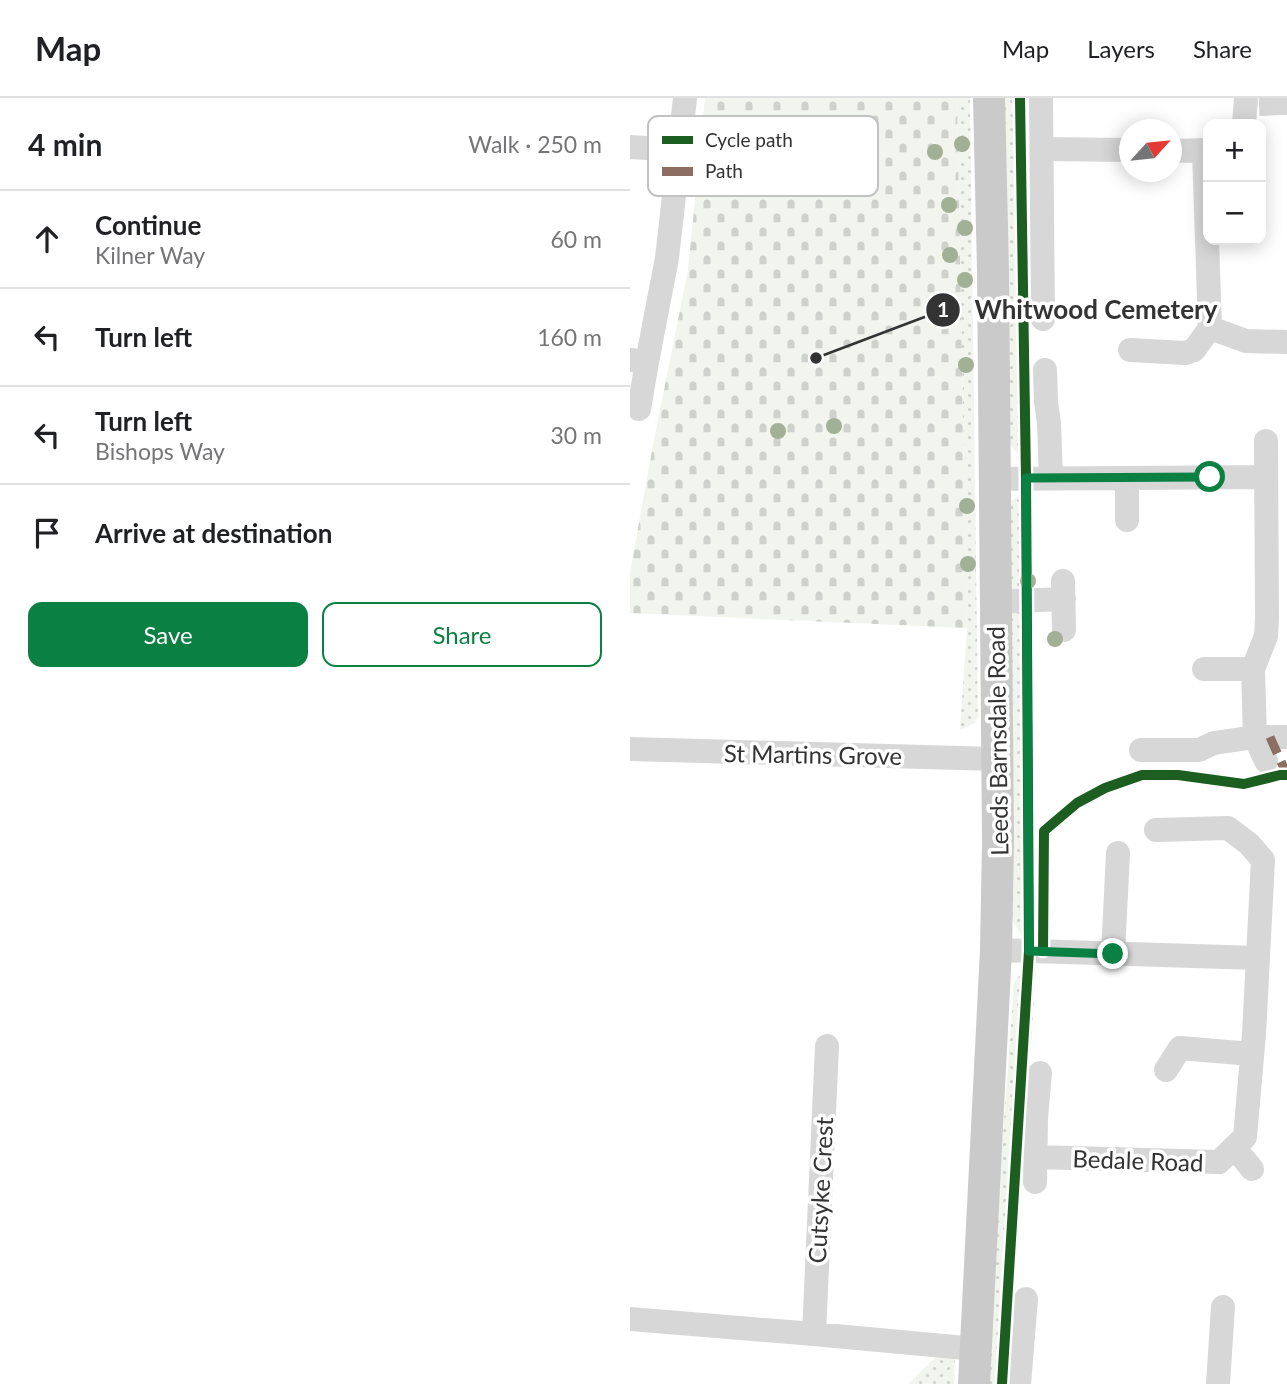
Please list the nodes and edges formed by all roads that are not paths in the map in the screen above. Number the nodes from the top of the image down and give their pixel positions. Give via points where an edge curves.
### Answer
1 (684, 98) edge
2 (989, 98) edge
3 (1041, 107) edge
4 (682, 116) edge
5 (630, 146) edge
6 (648, 147) edge
7 (1042, 149) junction
8 (1119, 150) edge
9 (1203, 150) edge
10 (1182, 151) edge
11 (1207, 182) edge
12 (674, 196) edge
13 (1043, 319) dead end
14 (1210, 328) junction
15 (1287, 342) edge
16 (1130, 350) dead end
17 (639, 361) edge
18 (1045, 370) dead end
19 (639, 409) dead end
20 (1266, 441) dead end
21 (1265, 477) junction
22 (1051, 478) junction
23 (1128, 478) junction
24 (995, 479) junction
25 (1127, 520) dead end
26 (995, 602) junction
27 (1064, 630) dead end
28 (1204, 668) dead end
29 (1253, 669) junction
30 (1255, 737) junction
31 (1287, 737) edge
32 (630, 749) edge
33 (1141, 750) dead end
34 (996, 759) junction
35 (1266, 761) dead end
36 (1156, 830) dead end
37 (1118, 853) dead end
38 (996, 950) junction
39 (1113, 954) junction
40 (1258, 958) junction
41 (827, 1046) dead end
42 (1252, 1054) junction
43 (1166, 1070) dead end
44 (1040, 1073) dead end
45 (1234, 1147) junction
46 (1252, 1169) dead end
47 (1026, 1299) dead end
48 (1223, 1307) dead end
49 (630, 1319) edge
50 (814, 1334) junction
51 (976, 1349) junction
52 (974, 1384) edge
53 (1019, 1384) edge
54 (1218, 1384) edge

1 - 4 street
2 - 24 main road, Leeds Barnsdale Road
3 - 7 street
5 - 6 street
7 - 8 street
7 - 13 street
9 - 10 street
11 - 14 street
12 - 17 street via 665,268
14 - 15 street via 1246,341
14 - 16 street via 1194,350 1185,353
17 - 19 street
18 - 22 street
20 - 21 street
21 - 23 street
21 - 29 street via 1266,636
22 - 23 street
22 - 24 street
23 - 25 street
24 - 26 main road, Leeds Barnsdale Road
26 - 27 street via 1063,590
26 - 34 main road, Leeds Barnsdale Road
28 - 29 street
29 - 30 street
30 - 31 street
30 - 33 street via 1199,750
30 - 35 street
32 - 34 street, St Martins Grove
34 - 38 main road, Leeds Barnsdale Road
36 - 40 street, Bedale Road via 1228,828 1263,860
37 - 39 street
38 - 39 street
38 - 51 main road, Leeds Barnsdale Road
39 - 40 street
40 - 42 street, Bedale Road
41 - 50 street, Cutsyke Crest
42 - 43 street via 1180,1048
42 - 45 street, Bedale Road via 1245,1137
44 - 45 street, Bedale Road via 1035,1169 1219,1162
45 - 46 street, Bedale Road
47 - 53 street
48 - 54 street
49 - 50 street
50 - 51 street
51 - 52 main road, Leeds Barnsdale Road

